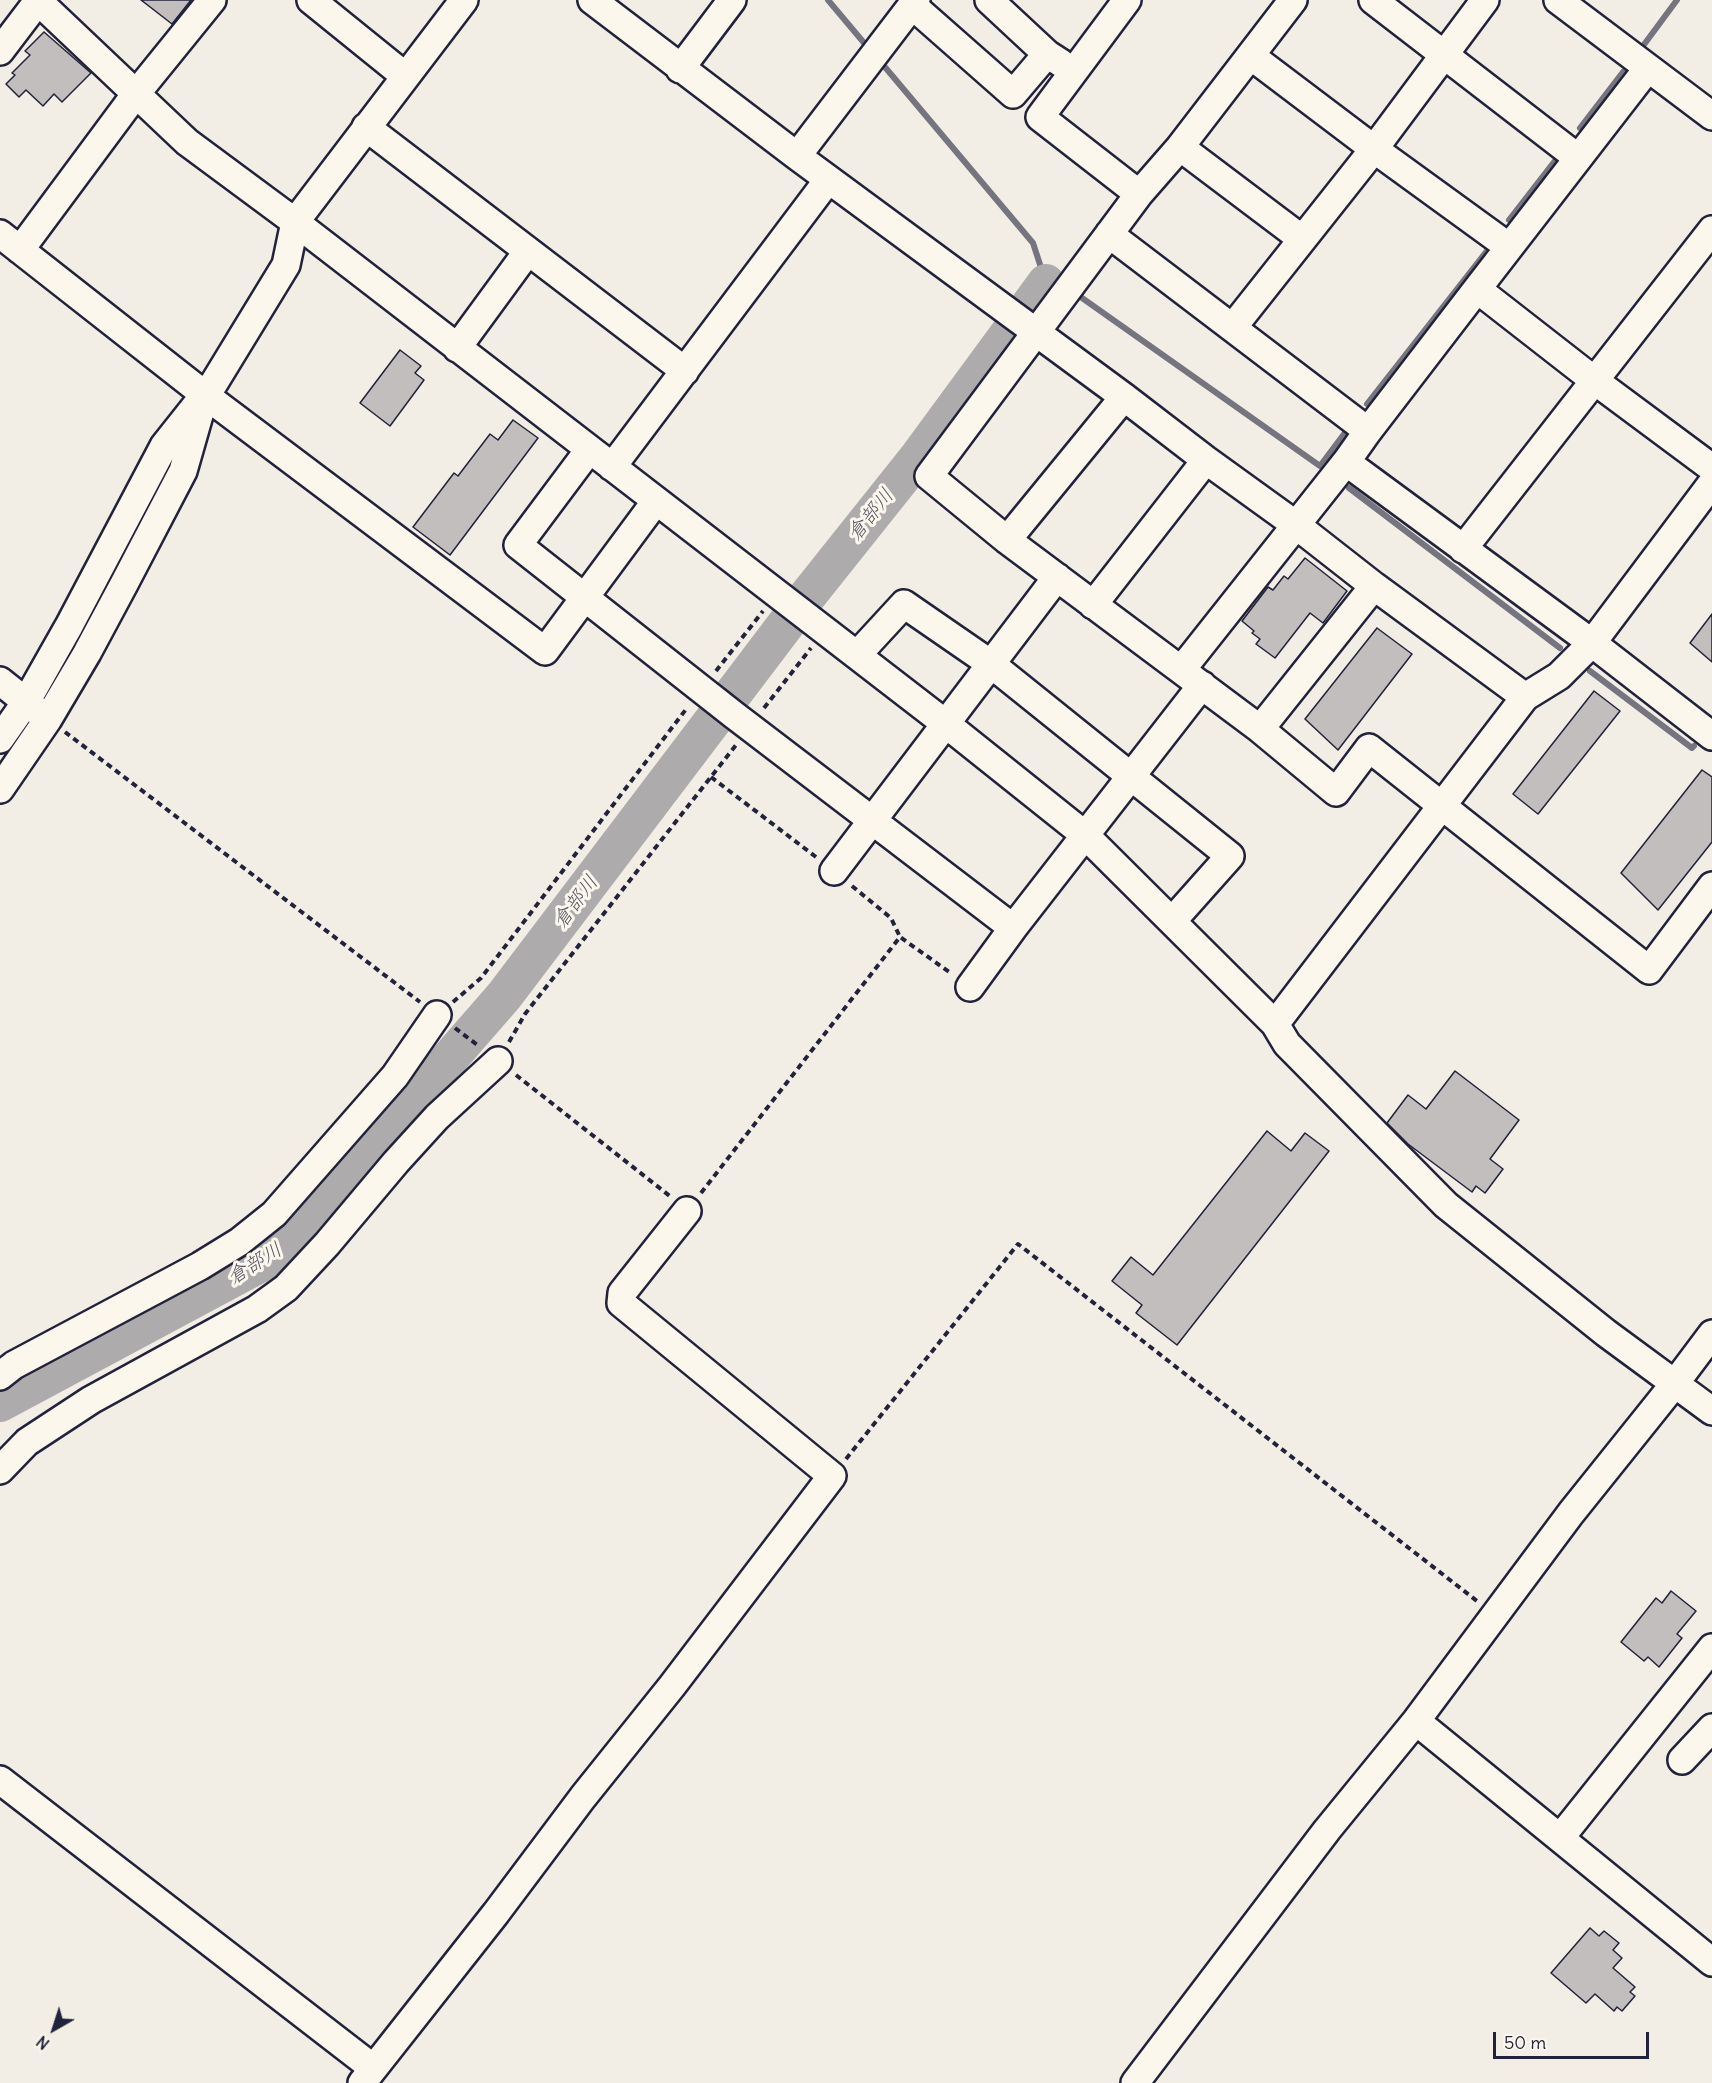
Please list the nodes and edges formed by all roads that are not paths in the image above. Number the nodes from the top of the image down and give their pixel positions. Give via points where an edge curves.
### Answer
1 (212, 0) edge
2 (311, 0) edge
3 (464, 0) edge
4 (592, 0) edge
5 (732, 0) edge
6 (989, 0) edge
7 (1127, 0) edge
8 (1293, 0) edge
9 (1373, 0) edge
10 (1485, 0) edge
11 (1558, 0) edge
12 (45, 3) edge
13 (914, 3) edge
14 (3, 42) edge
15 (1047, 54) junction
16 (1444, 55) junction
17 (1251, 56) junction
18 (1648, 68) junction
19 (680, 69) junction
20 (1074, 72) junction
21 (405, 76) junction
22 (135, 95) junction
23 (1712, 117) edge
24 (366, 127) junction
25 (1180, 147) junction
26 (1374, 149) junction
27 (797, 156) junction
28 (1578, 158) junction
29 (828, 180) junction
30 (1138, 194) junction
31 (295, 222) junction
32 (1712, 230) edge
33 (1109, 234) junction
34 (1302, 239) junction
35 (10, 242) edge
36 (1509, 247) junction
37 (528, 251) junction
38 (1477, 289) junction
39 (1026, 326) junction
40 (1233, 327) junction
41 (457, 348) junction
42 (685, 371) junction
43 (1595, 381) junction
44 (205, 395) junction
45 (1124, 397) junction
46 (1368, 430) junction
47 (589, 450) junction
48 (1206, 460) junction
49 (1346, 462) junction
50 (612, 468) junction
51 (1712, 468) edge
52 (1712, 483) edge
53 (656, 501) junction
54 (1296, 525) junction
55 (1007, 540) junction
56 (1463, 549) junction
57 (1057, 577) junction
58 (1374, 586) junction
59 (585, 598) junction
60 (1093, 605) junction
61 (1592, 643) junction
62 (856, 655) junction
63 (991, 664) junction
64 (1192, 677) junction
65 (0, 681) edge
66 (1525, 697) junction
67 (26, 702) junction
68 (48, 720) junction
69 (946, 724) junction
70 (1260, 729) junction
71 (1712, 736) edge
72 (0, 739) edge
73 (1131, 777) junction
74 (0, 789) edge
75 (1440, 806) junction
76 (871, 821) junction
77 (1085, 835) junction
78 (834, 871) road end
79 (1712, 886) edge
80 (1173, 920) junction
81 (1013, 928) junction
82 (970, 987) road end
83 (441, 1018) road end
84 (1275, 1024) junction
85 (492, 1056) road end
86 (687, 1210) road end
87 (1712, 1334) edge
88 (0, 1376) edge
89 (1676, 1382) junction
90 (1712, 1411) edge
91 (0, 1470) edge
92 (1712, 1648) edge
93 (1416, 1721) junction
94 (1712, 1728) edge
95 (1682, 1760) dead end
96 (0, 1780) edge
97 (1560, 1838) junction
98 (1708, 1949) edge
99 (368, 2075) edge
100 (1135, 2083) edge

1 - 22 street
2 - 21 street
3 - 21 street
4 - 19 street
5 - 19 street
6 - 15 street
7 - 20 street
8 - 17 street
9 - 16 street
10 - 16 street
11 - 18 street
12 - 14 street
12 - 22 street
13 - 15 street via 1013,94
13 - 27 street
15 - 20 street
16 - 26 street
16 - 28 street
17 - 25 street
17 - 26 street
18 - 23 street
18 - 28 street
19 - 27 street
20 - 30 street via 1040,117
21 - 24 street
22 - 31 street via 187,142
22 - 35 street
24 - 31 street
24 - 37 street
25 - 30 street
25 - 34 street
26 - 34 street
26 - 36 street
27 - 29 street
28 - 36 street
29 - 39 street
29 - 42 street
30 - 33 street
31 - 41 street
31 - 44 street via 286,265
32 - 43 street
33 - 39 street via 1070,287
33 - 40 street
34 - 40 street
35 - 44 street
36 - 38 street
37 - 41 street
37 - 42 street
38 - 43 street
38 - 46 street
39 - 45 street
39 - 55 street via 929,476
40 - 46 street
41 - 47 street
42 - 50 street
43 - 51 street
43 - 56 street
44 - 59 street via 545,651
44 - 67 street via 164,446
44 - 68 street via 183,471
45 - 48 street
45 - 55 street
46 - 49 street
47 - 50 street
47 - 59 street via 518,545
48 - 54 street
48 - 60 street
49 - 54 street
49 - 56 street
50 - 53 street
52 - 61 street
53 - 59 street
53 - 62 street
54 - 58 street
54 - 64 street
55 - 57 street
56 - 61 street
57 - 60 street
57 - 63 street
58 - 66 street
58 - 70 street
59 - 76 street
60 - 64 street
61 - 66 street via 1559,676
61 - 71 street
62 - 63 street via 904,604
62 - 69 street
63 - 69 street
63 - 73 street
64 - 70 street
64 - 73 street
65 - 67 street
66 - 75 street
67 - 68 street
67 - 72 street
68 - 74 street
69 - 76 street
69 - 77 street
70 - 75 street via 1336,792 1369,748
73 - 77 street
73 - 80 street via 1230,855
75 - 79 street via 1649,970
75 - 84 street
76 - 78 street
76 - 81 street
77 - 80 street
77 - 81 street
80 - 84 street
81 - 82 street
83 - 88 street via 274,1214 200,1266
84 - 89 street via 1287,1044 1446,1205 1606,1333
85 - 91 street via 286,1288 257,1309 91,1400 27,1442
86 - 99 street via 621,1293 621,1303 832,1476
87 - 89 street
89 - 90 street
89 - 93 street via 1571,1513
92 - 97 street
93 - 97 street
93 - 100 street via 1327,1830
94 - 95 street
96 - 99 street
97 - 98 street

